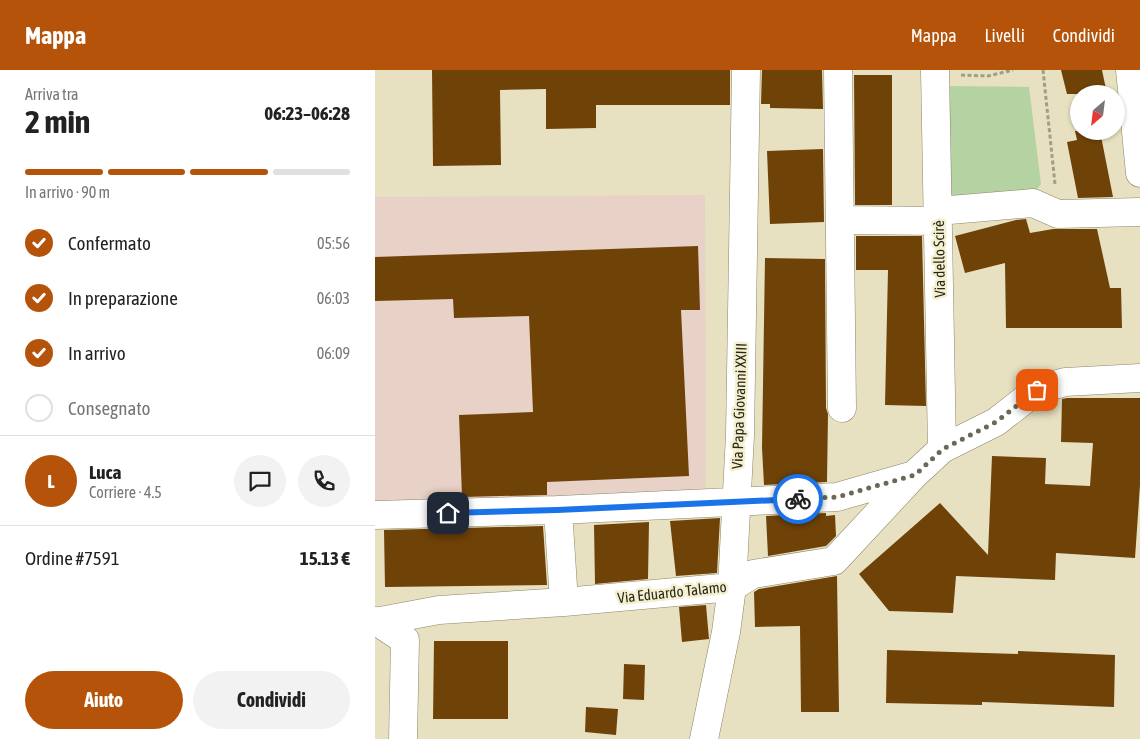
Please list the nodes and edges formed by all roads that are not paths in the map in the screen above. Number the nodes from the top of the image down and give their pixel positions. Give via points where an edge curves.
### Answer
1 (746, 70) edge
2 (839, 70) edge
3 (1130, 70) edge
4 (935, 72) edge
5 (1140, 173) edge
6 (1140, 212) edge
7 (938, 216) junction
8 (840, 220) junction
9 (1140, 378) edge
10 (841, 408) dead end
11 (943, 449) junction
12 (915, 475) junction
13 (736, 501) junction
14 (557, 510) junction
15 (375, 515) edge
16 (732, 587) junction
17 (564, 602) junction
18 (375, 619) edge
19 (403, 739) edge
20 (704, 739) edge

1 - 13 street, Via Papa Giovanni XXIII
2 - 8 street
3 - 5 street
4 - 7 street, Via dello Scirè
6 - 7 street via 1058,214 1033,203
7 - 8 street
7 - 11 street, Via dello Scirè
8 - 10 street
9 - 11 street, Via Eduardo Talamo via 1065,382 1037,390 996,422
11 - 12 street, Via Eduardo Talamo
12 - 13 street via 837,497
12 - 16 street, Via Eduardo Talamo via 835,562 753,574
13 - 14 street
13 - 16 street, Via Papa Giovanni XXIII
14 - 15 street
14 - 17 street
16 - 17 street, Via Eduardo Talamo
16 - 20 street, Via Papa Giovanni XXIII
17 - 18 street, Via Eduardo Talamo via 439,610
18 - 19 street via 405,640

